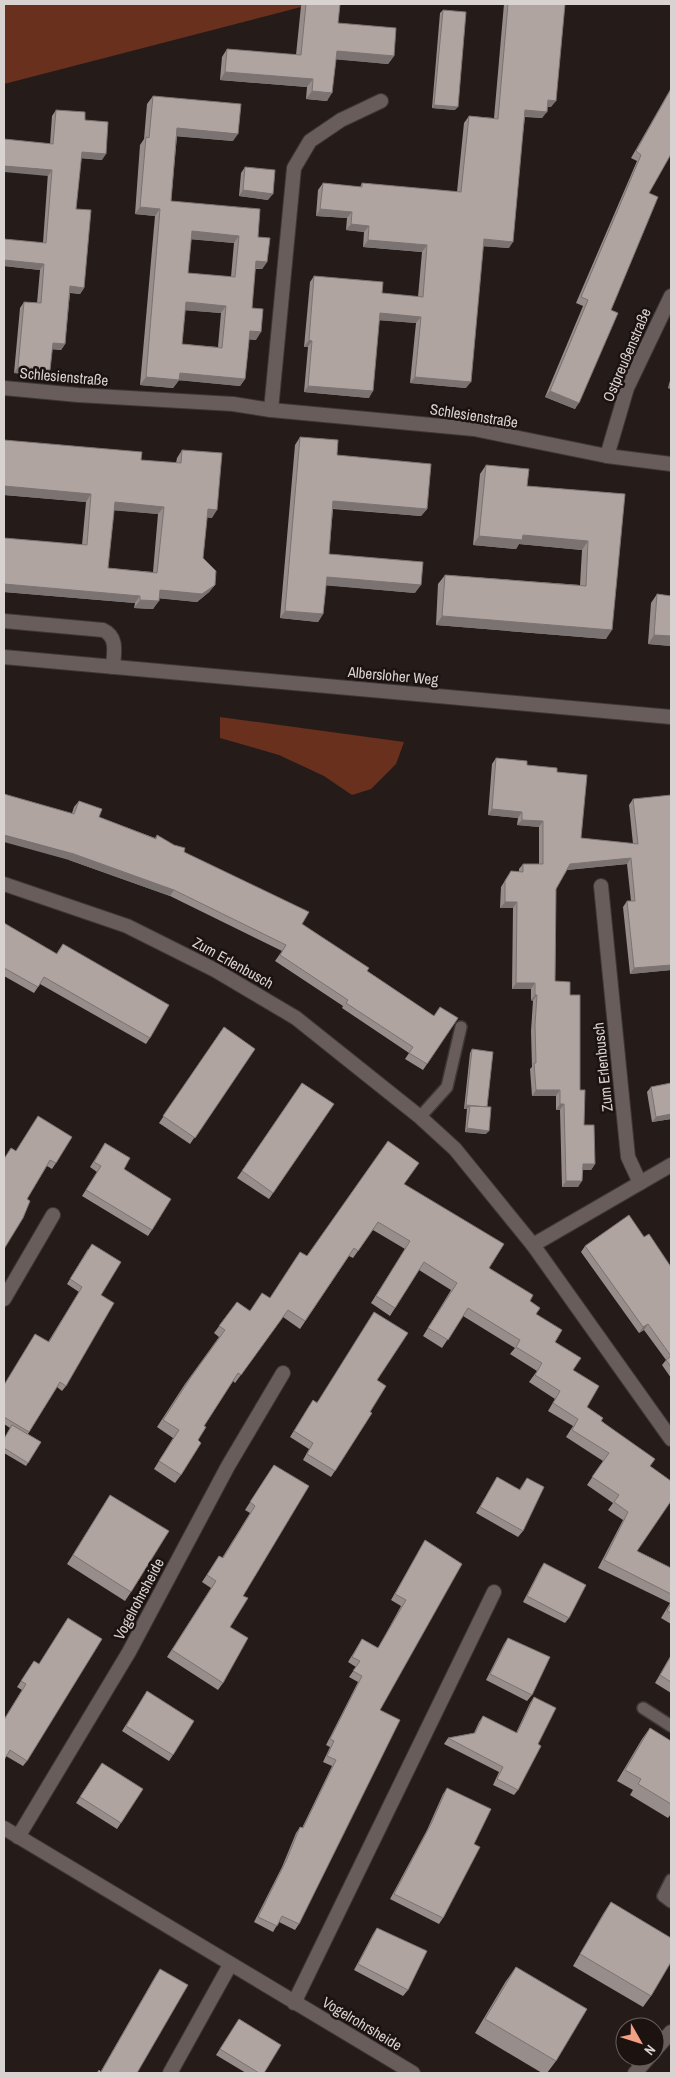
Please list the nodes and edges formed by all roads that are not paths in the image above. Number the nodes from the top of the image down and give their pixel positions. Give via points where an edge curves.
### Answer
1 (380, 101) dead end
2 (671, 296) edge
3 (4, 388) edge
4 (271, 410) junction
5 (607, 456) junction
6 (671, 464) edge
7 (4, 621) edge
8 (4, 657) edge
9 (113, 667) junction
10 (671, 717) edge
11 (4, 884) edge
12 (601, 886) dead end
13 (461, 1027) dead end
14 (420, 1118) junction
15 (671, 1165) edge
16 (640, 1183) junction
17 (53, 1216) dead end
18 (533, 1245) junction
19 (4, 1299) edge
20 (283, 1373) dead end
21 (671, 1439) edge
22 (494, 1592) dead end
23 (643, 1708) dead end
24 (671, 1726) edge
25 (4, 1828) edge
26 (18, 1837) junction
27 (671, 1880) edge
28 (671, 1902) edge
29 (230, 1965) junction
30 (294, 2003) junction
31 (170, 2073) edge
32 (413, 2073) edge

1 - 4 street via 341,120 310,141 294,168
2 - 5 street, Ostpreußenstraße via 627,388
3 - 4 street, Schlesienstraße via 233,404
4 - 5 street, Schlesienstraße via 474,429
5 - 6 street, Schlesienstraße
7 - 9 street via 103,630 115,643
8 - 9 street, Albersloher Weg
9 - 10 street, Albersloher Weg
11 - 14 street, Zum Erlenbusch via 127,926 215,970 296,1018
12 - 16 street, Zum Erlenbusch via 628,1157
13 - 14 lane via 447,1087
14 - 18 street, Zum Erlenbusch via 455,1149
15 - 16 street
16 - 18 street
17 - 19 street
18 - 21 street, Zum Erlenbusch
20 - 26 street, Vogelrohrsheide via 228,1466 129,1652
22 - 30 street
23 - 24 lane
25 - 26 street, Vogelrohrsheide
26 - 29 street, Vogelrohrsheide
27 - 28 lane via 663,1896
29 - 30 street, Vogelrohrsheide
29 - 31 street
30 - 32 street, Vogelrohrsheide

